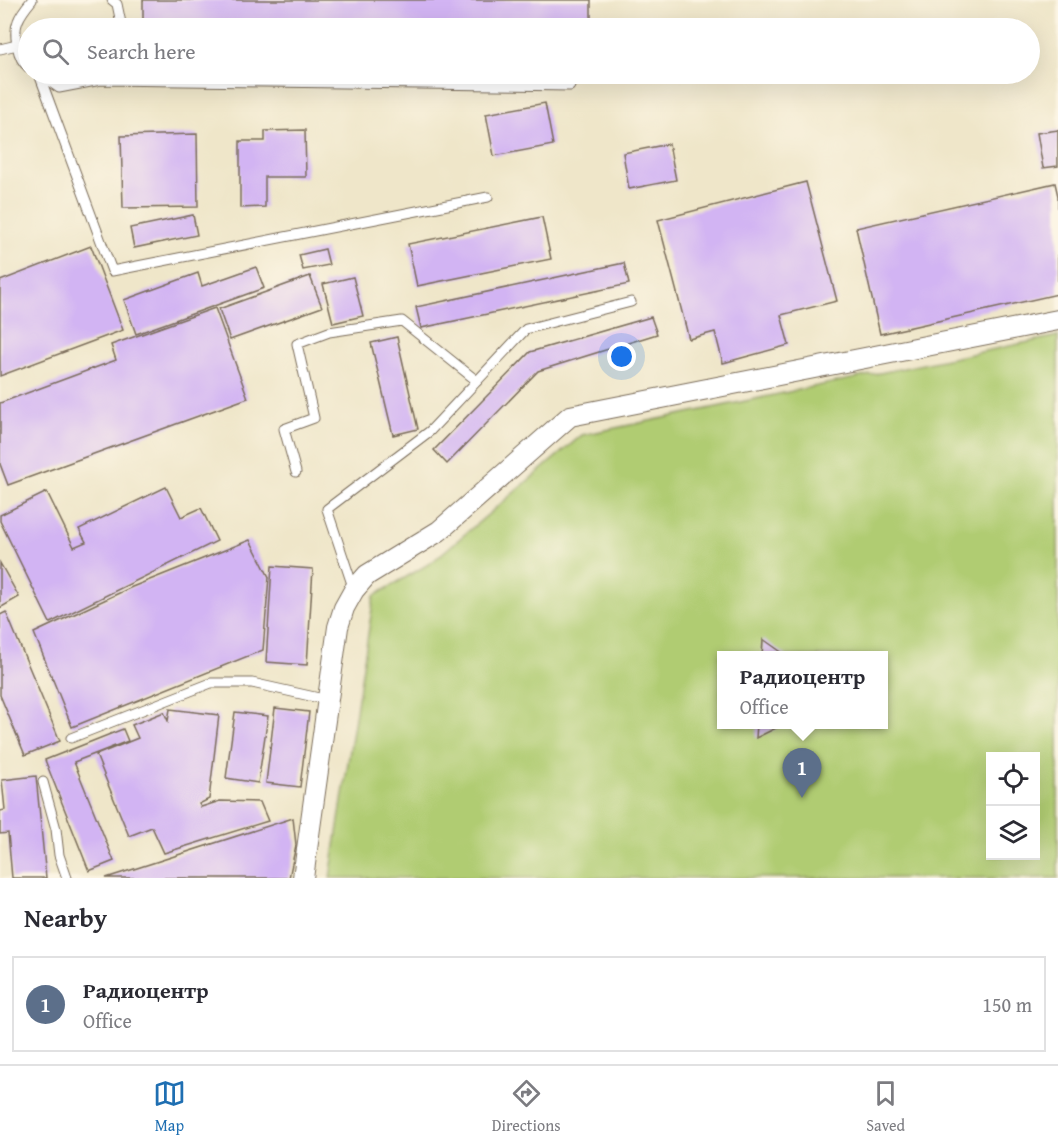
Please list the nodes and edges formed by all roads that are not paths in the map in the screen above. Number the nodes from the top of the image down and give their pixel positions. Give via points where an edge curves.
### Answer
1 (32, 0) edge
2 (112, 0) edge
3 (20, 18) edge
4 (120, 18) edge
5 (18, 21) edge
6 (17, 45) joint
7 (0, 49) edge
8 (43, 84) edge
9 (53, 84) edge
10 (75, 84) edge
11 (466, 84) edge
12 (570, 86) dead end
13 (488, 197) dead end
14 (631, 302) dead end
15 (1058, 320) edge
16 (477, 381) junction
17 (296, 472) dead end
18 (354, 590) junction
19 (328, 700) junction
20 (71, 738) dead end
21 (43, 782) dead end
22 (67, 878) edge
23 (303, 878) edge

1 - 3 lane
2 - 4 lane
5 - 6 lane
6 - 7 lane
8 - 13 lane via 112,271
9 - 10 lane via 59,88
11 - 12 lane
14 - 16 lane via 526,329
15 - 18 street via 570,416 440,531 367,575
16 - 17 lane via 402,321 329,332 297,344 315,418 284,429
16 - 18 lane via 430,432 327,508
18 - 19 street via 338,627
19 - 20 lane via 252,683 211,683
19 - 23 street
21 - 22 lane

